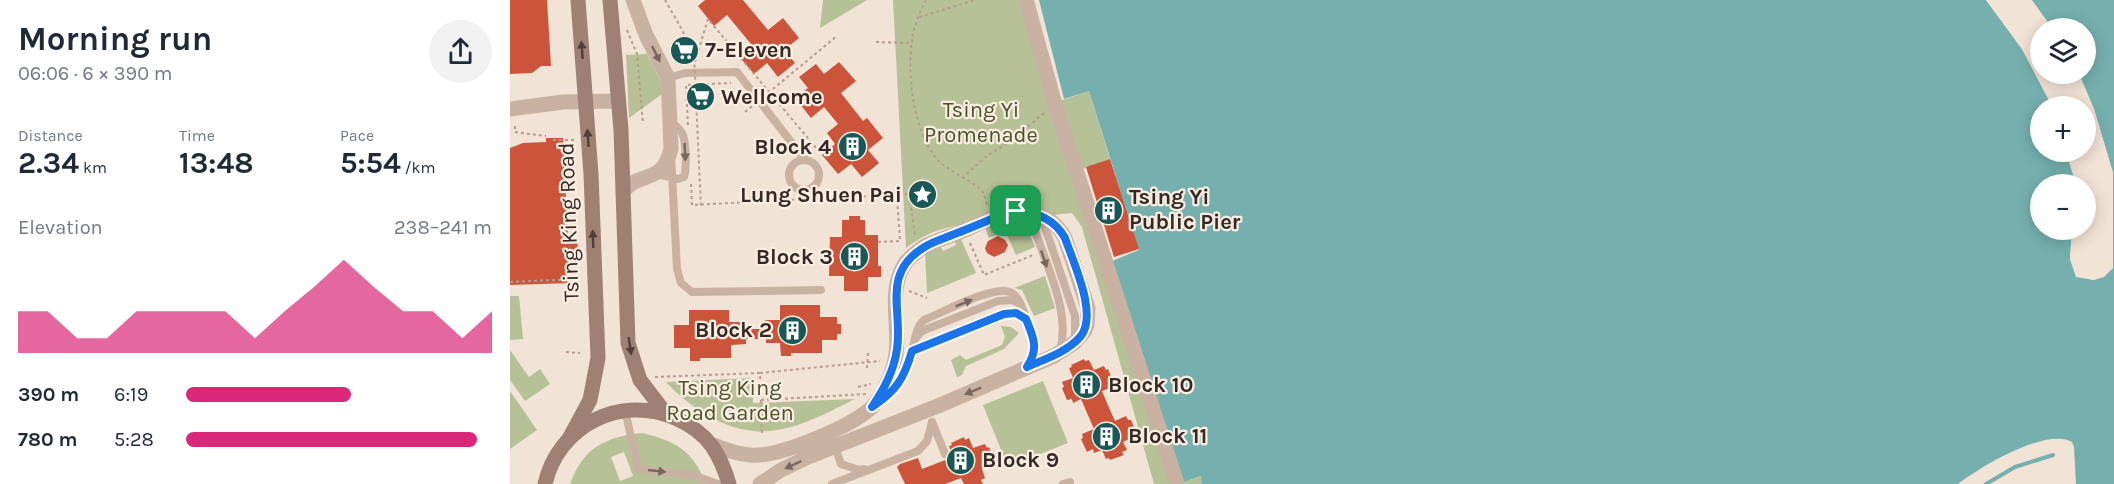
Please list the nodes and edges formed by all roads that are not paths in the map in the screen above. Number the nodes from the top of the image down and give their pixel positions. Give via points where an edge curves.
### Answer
1 (578, 0) edge
2 (610, 0) edge
3 (633, 0) edge
4 (1026, 0) edge
5 (668, 78) junction
6 (586, 101) junction
7 (618, 101) junction
8 (510, 109) edge
9 (670, 120) junction
10 (671, 149) junction
11 (805, 160) junction
12 (657, 174) junction
13 (673, 178) junction
14 (623, 191) junction
15 (674, 199) junction
16 (1016, 211) junction
17 (821, 290) dead end
18 (1026, 319) junction
19 (912, 351) junction
20 (1060, 352) junction
21 (1027, 367) junction
22 (869, 400) junction
23 (625, 410) junction
24 (666, 414) junction
25 (929, 416) junction
26 (570, 437) junction
27 (711, 444) junction
28 (835, 447) junction
29 (945, 454) dead end
30 (877, 467) junction
31 (544, 480) edge
32 (718, 484) edge
33 (729, 484) edge
34 (760, 484) edge
35 (832, 484) edge
36 (1178, 484) edge

6 -> 1 main road, Tsing King Road
2 - 7 main road
3 -> 5 street
4 - 36 street via 1055,104
5 - 9 street
5 - 11 lane via 686,73 737,72
6 - 7 street
6 - 8 street
26 -> 6 main road, Tsing King Road via 590,400 598,358
7 - 14 main road
9 - 10 street
9 -> 13 lane via 682,132 686,172 684,177
10 - 12 street
10 - 13 lane
11 - 11 lane via 814,163 819,176 816,185 801,190 790,181 789,170 795,162
12 - 13 lane
12 - 14 street
12 - 15 lane via 668,184
13 - 15 lane
14 -> 24 main road via 628,343 640,380
15 - 17 lane via 677,269 681,283 692,292
16 -> 20 lane via 1024,213 1034,228 1062,311 1064,335
16 - 20 street via 1036,214 1060,229 1088,308 1084,332
16 - 22 street via 922,248 907,261 898,277 895,295 898,346 894,363 882,391
18 - 19 lane via 1016,313 1004,314
19 -> 18 lane via 917,328 924,320 993,291 1014,294
18 - 21 lane via 1035,348
19 - 22 lane via 897,387 887,397
20 - 21 street
21 -> 25 street
22 - 27 street via 828,432 788,450 751,456
23 - 24 main road
23 - 26 main road via 586,424
23 -> 32 lane via 638,469 693,475
24 - 27 main road via 682,421
25 - 28 street
25 - 29 lane
25 - 30 lane via 927,441 918,451
26 - 31 main road
27 - 33 main road
28 - 30 lane via 841,464 859,470
28 -> 34 street via 781,470
30 - 35 lane

